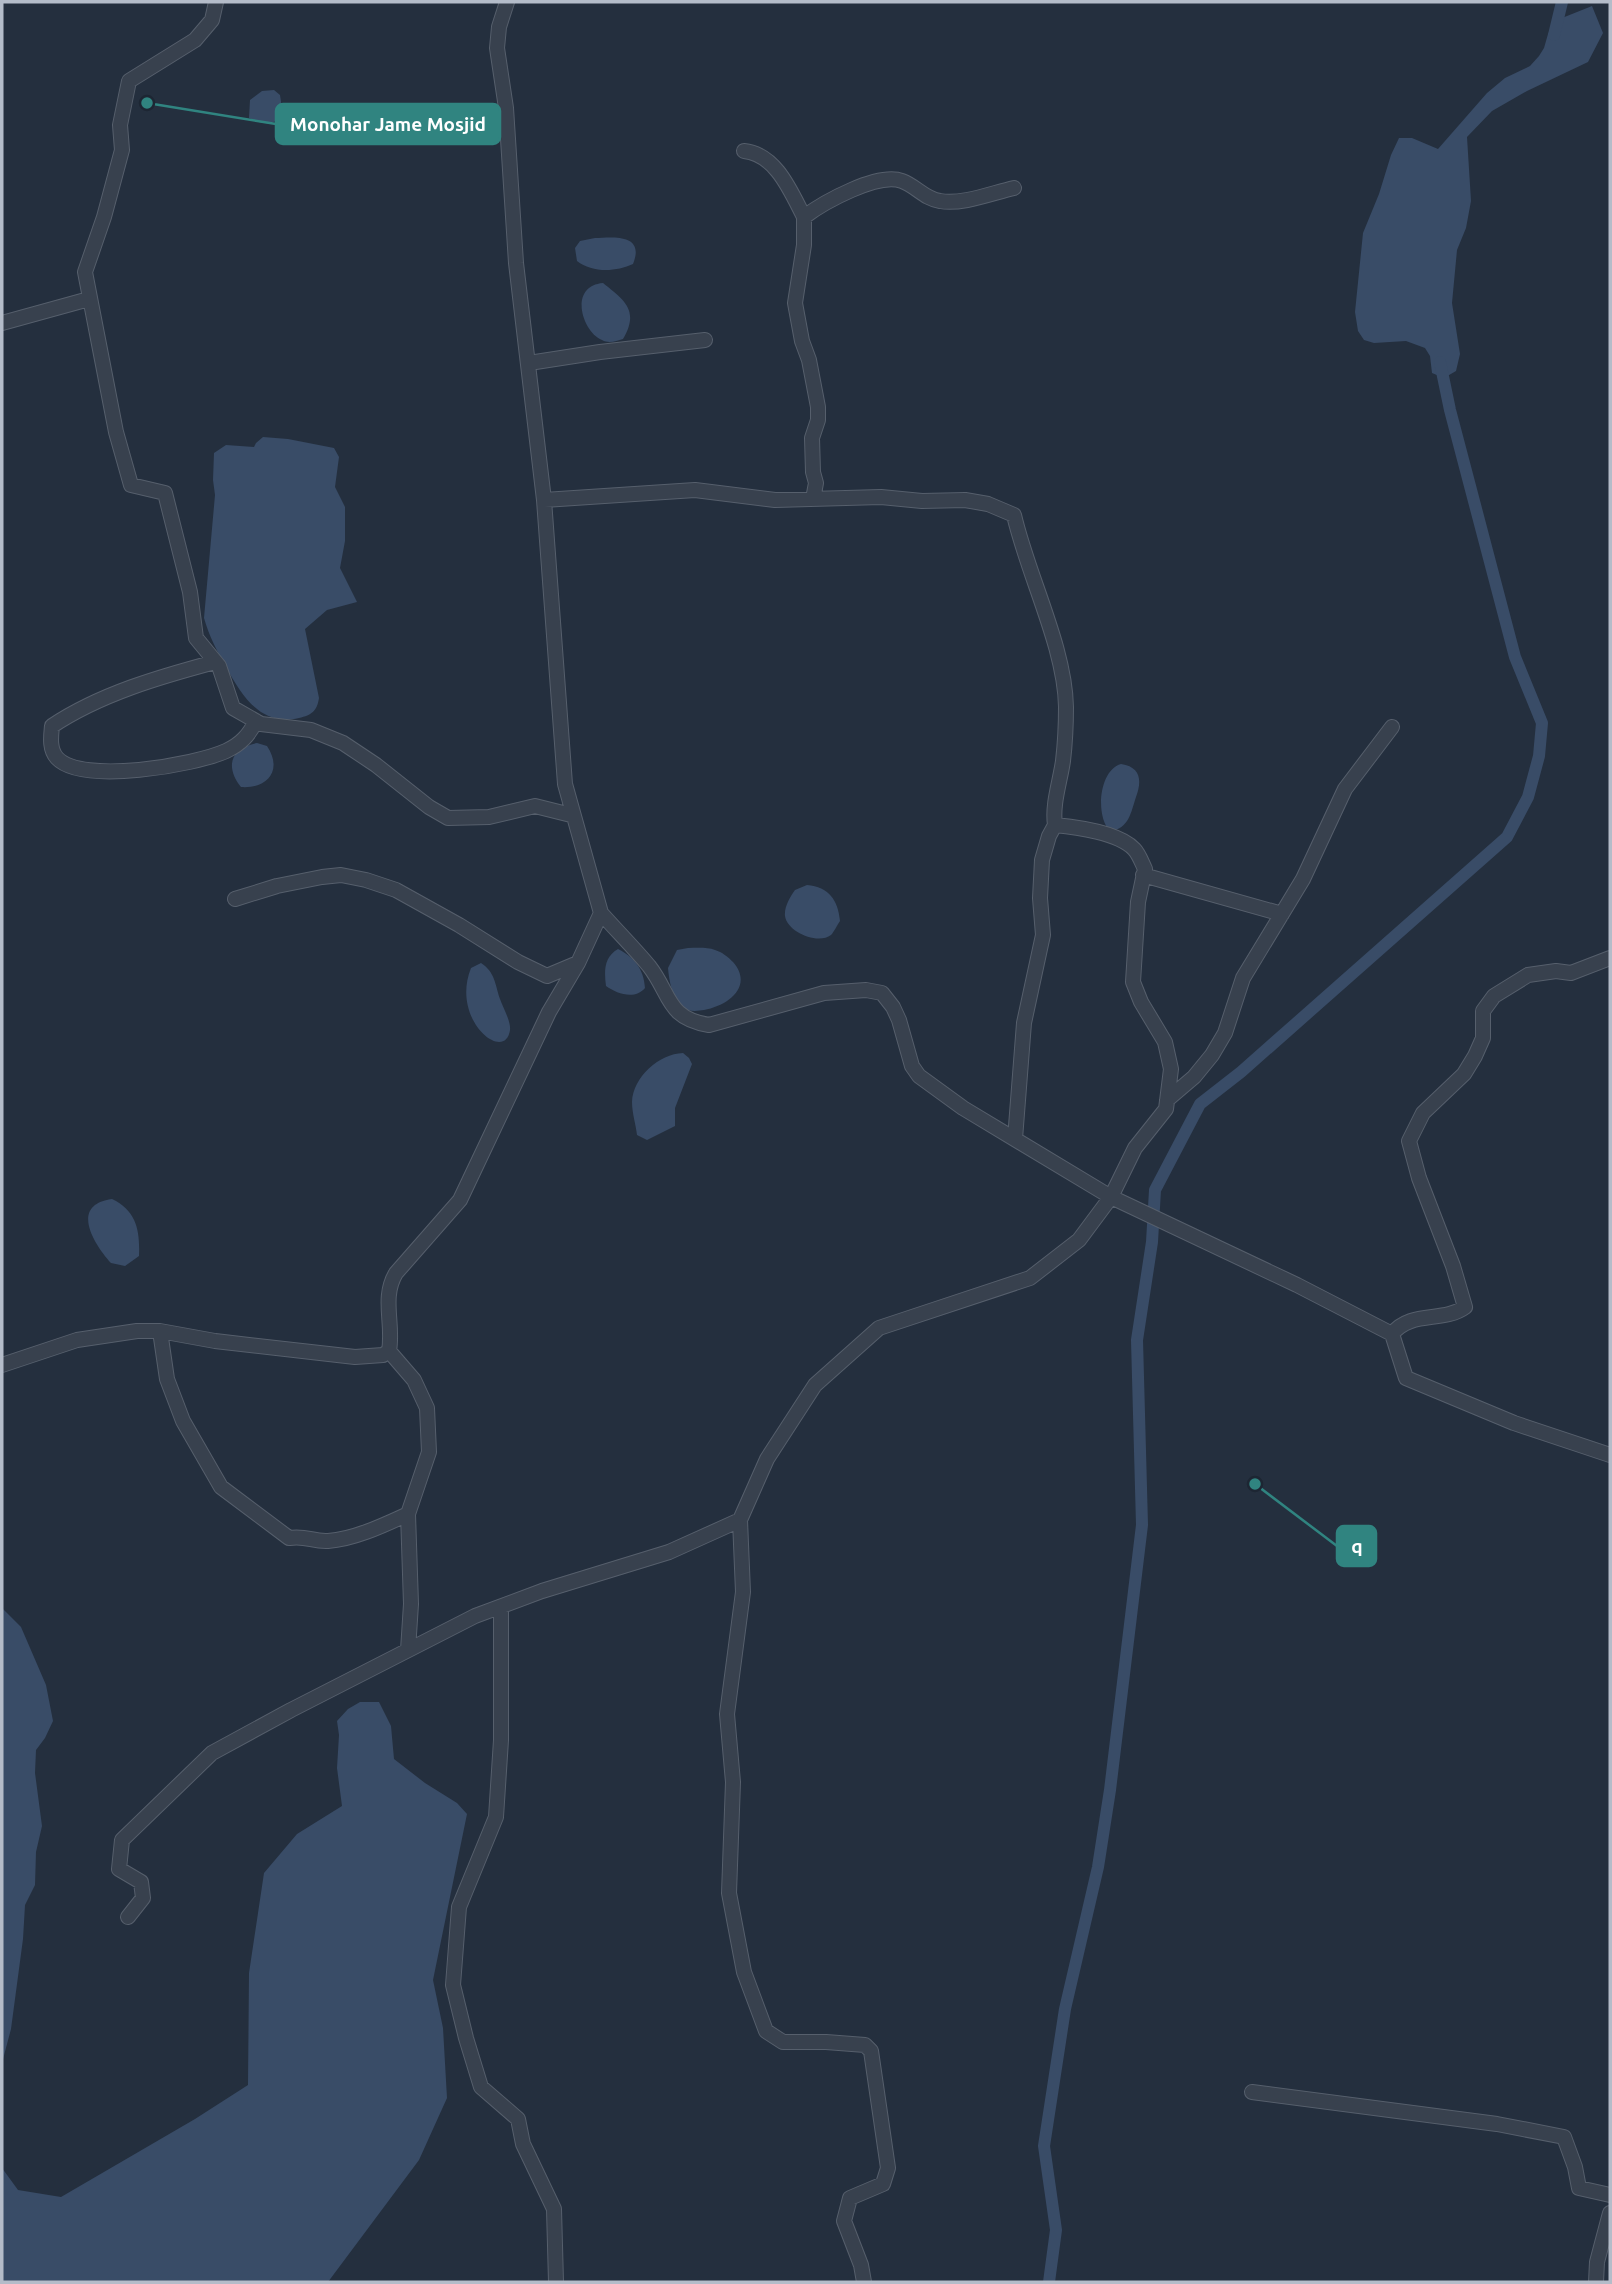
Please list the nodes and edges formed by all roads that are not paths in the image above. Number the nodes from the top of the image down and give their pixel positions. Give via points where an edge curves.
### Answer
1 (216, 2) edge
2 (507, 2) edge
3 (744, 151) dead end
4 (1014, 188) dead end
5 (804, 217) junction
6 (89, 299) junction
7 (2, 323) edge
8 (705, 340) dead end
9 (529, 363) junction
10 (813, 499) junction
11 (544, 500) junction
12 (215, 662) junction
13 (256, 721) junction
14 (1392, 727) dead end
15 (572, 815) junction
16 (1055, 825) junction
17 (1143, 875) junction
18 (235, 899) dead end
19 (601, 913) junction
20 (1282, 914) junction
21 (1610, 958) edge
22 (578, 963) junction
23 (1167, 1100) junction
24 (1015, 1139) junction
25 (1111, 1197) junction
26 (160, 1331) junction
27 (1392, 1334) junction
28 (389, 1351) junction
29 (2, 1365) edge
30 (1610, 1455) edge
31 (408, 1514) junction
32 (740, 1520) junction
33 (501, 1606) junction
34 (408, 1650) junction
35 (128, 1917) dead end
36 (1252, 2092) dead end
37 (1610, 2195) edge
38 (1610, 2213) edge
39 (556, 2282) edge
40 (863, 2282) edge
41 (1597, 2282) edge

1 - 6 street via 212,20 195,40 129,82 120,125 122,150 85,272
2 - 9 street via 497,48
3 - 5 street via 772,164
4 - 5 street via 939,201 901,180 885,179
5 - 10 street via 795,303 818,407
6 - 7 street
6 - 12 street via 131,485 165,493 190,592 196,638
8 - 9 street
9 - 11 street
10 - 11 street via 775,500 695,491
10 - 16 street via 965,500 1014,515 1055,650 1066,706
11 - 15 street via 565,785
12 - 13 street via 233,708
12 - 13 street via 76,710 51,726 57,758 78,770 117,773 201,759 241,742
13 - 15 street via 312,730 343,743 448,818 489,817 535,806
14 - 20 street via 1345,789
15 - 19 street
16 - 17 street via 1116,838 1134,849 1145,869
16 - 24 street via 1042,860 1043,934 1024,1023
17 - 20 street
17 - 23 street via 1133,982 1165,1042 1171,1069
18 - 22 street via 276,886 341,875 396,890 547,976
19 - 22 street
19 - 24 street via 651,968 678,1012 692,1022 709,1025 824,993 882,993 894,1007 919,1076
20 - 23 street via 1244,978 1212,1055
21 - 27 street via 1571,973 1528,975 1494,996 1483,1011 1483,1038 1475,1056 1464,1074 1423,1113 1409,1141 1465,1307 1455,1314 1409,1320
22 - 28 street via 549,1012 460,1200 390,1282
23 - 25 street via 1166,1108 1135,1148
24 - 25 street
25 - 27 street
25 - 32 street via 1079,1240 1030,1278 879,1328 815,1385 767,1459
26 - 28 street via 355,1357
26 - 29 street via 77,1340
26 - 31 street via 167,1379 183,1421 221,1487 272,1527 289,1538 303,1535 324,1542
27 - 30 street via 1406,1378 1514,1423
28 - 31 street via 414,1380 427,1408 429,1452
31 - 34 street
32 - 33 street via 669,1552
32 - 40 street via 743,1592 727,1714 733,1782 729,1893 744,1972 766,2031 783,2042 865,2045 871,2052 888,2168 883,2184 850,2198 844,2221
33 - 34 street
33 - 39 street via 496,1817 459,1907 453,1985 481,2087 518,2119 523,2144 554,2209
34 - 35 street via 279,1716 201,1763 121,1840 119,1869 141,1882 143,1898
36 - 37 street via 1564,2137 1579,2188
38 - 41 street via 1597,2262

